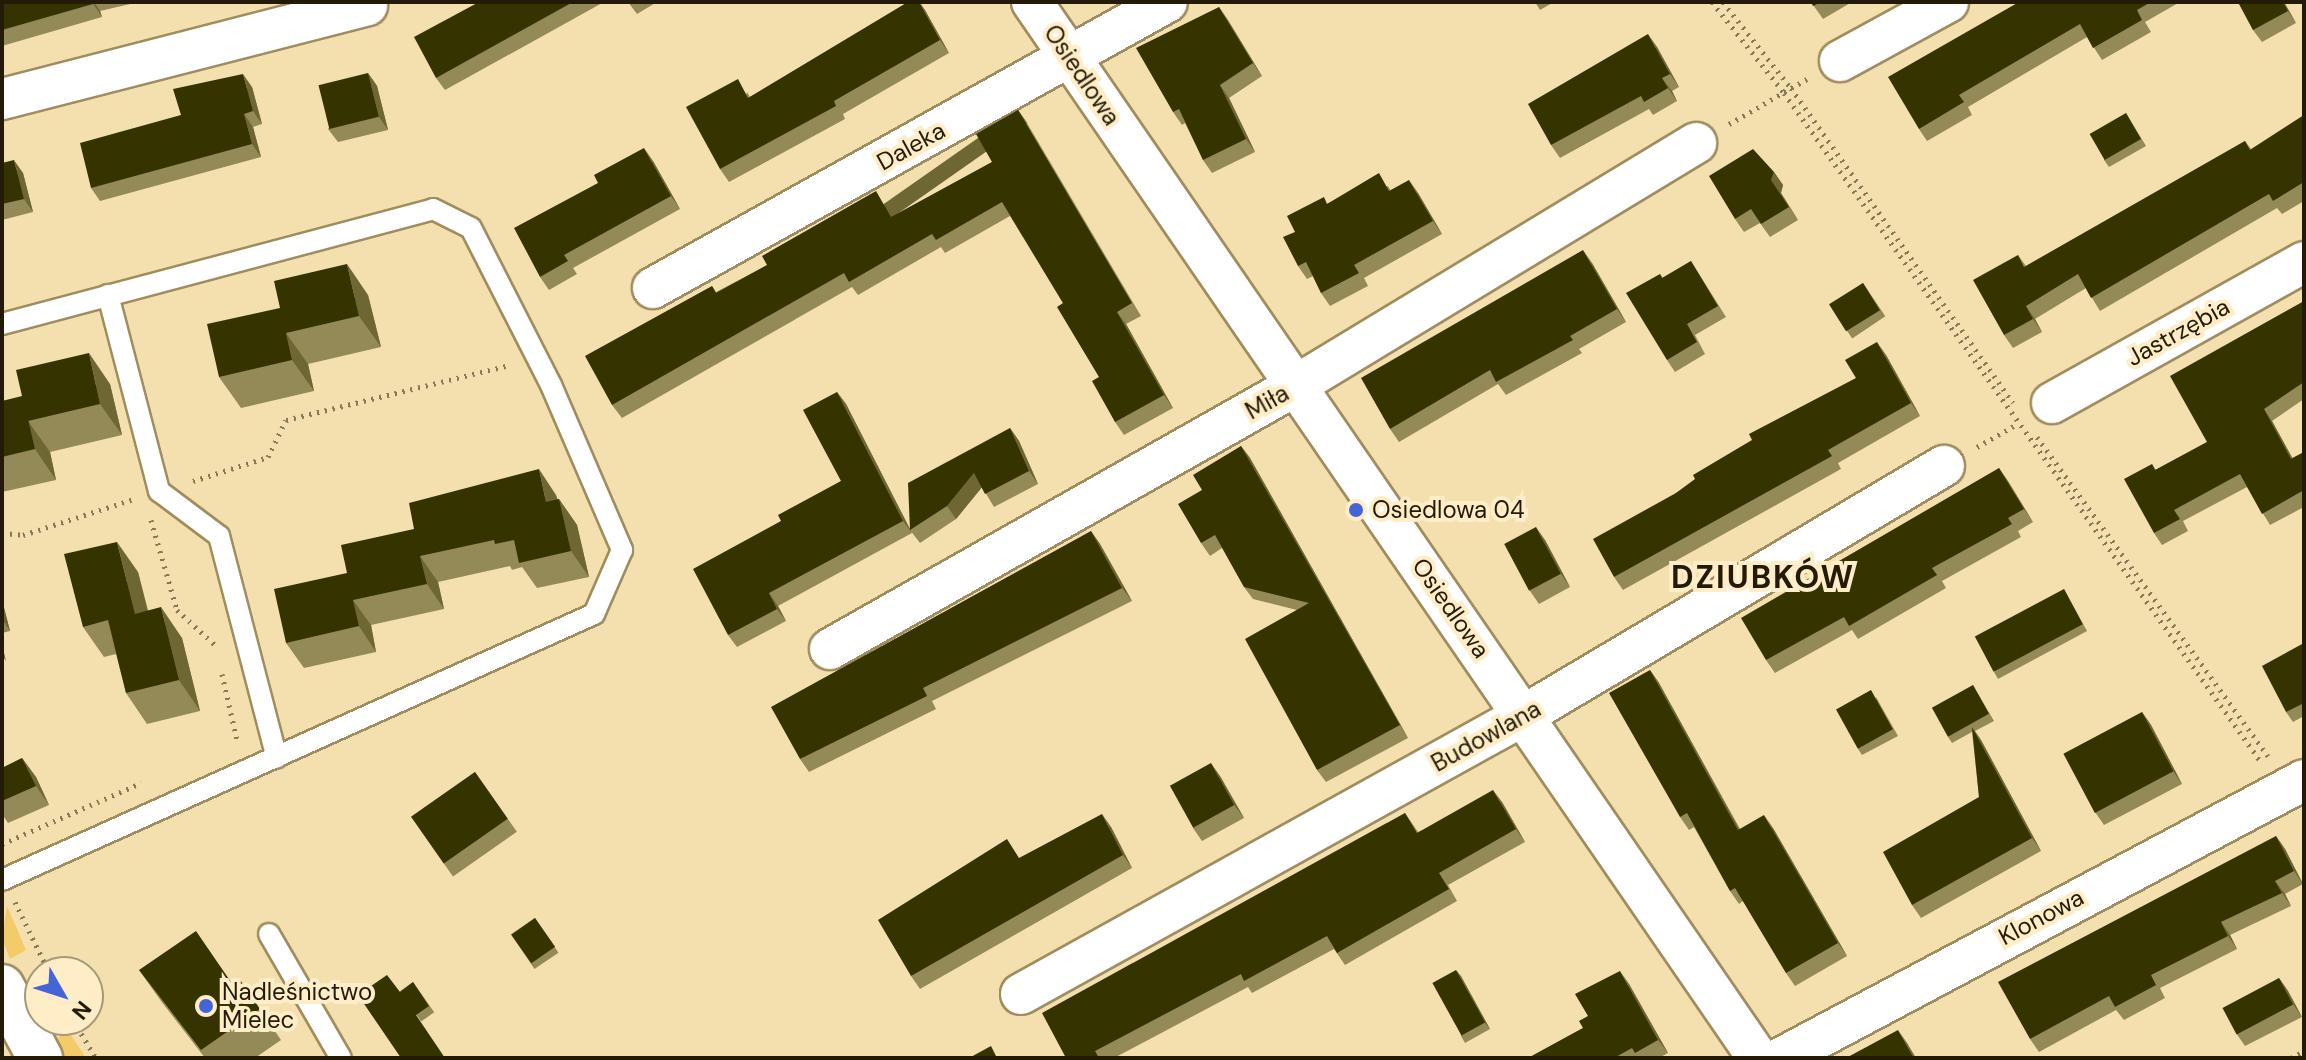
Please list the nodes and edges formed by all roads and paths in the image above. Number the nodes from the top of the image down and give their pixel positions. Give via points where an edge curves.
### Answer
1 (1032, 2) edge
2 (1167, 2) edge
3 (1712, 2) edge
4 (1948, 2) edge
5 (367, 5) dead end
6 (1070, 58) junction
7 (1840, 61) joint
8 (1784, 93) junction
9 (2, 99) edge
10 (1696, 143) joint
11 (2304, 262) edge
12 (653, 288) dead end
13 (108, 295) junction
14 (2, 324) edge
15 (538, 358) junction
16 (1295, 386) junction
17 (2052, 403) joint
18 (2016, 424) junction
19 (1944, 466) joint
20 (152, 494) junction
21 (2, 533) edge
22 (830, 649) dead end
23 (218, 656) dead end
24 (221, 670) dead end
25 (1526, 714) junction
26 (237, 740) dead end
27 (277, 758) junction
28 (2293, 786) edge
29 (4, 879) edge
30 (269, 934) dead end
31 (41, 956) edge
32 (2, 987) edge
33 (1021, 994) dead end
34 (83, 1036) edge
35 (2304, 1051) edge
36 (40, 1058) edge
37 (96, 1058) edge
38 (341, 1058) edge
39 (1758, 1058) edge
40 (1781, 1058) edge
41 (2291, 1058) edge

1 - 6 street, Osiedlowa
2 - 6 street, Daleka
3 - 8 path
4 - 7 street
5 - 9 street
6 - 12 street, Daleka
6 - 16 street, Osiedlowa
7 - 8 path
8 - 10 path
8 - 18 path
10 - 16 street, Miła
11 - 17 street, Jastrzębia
13 - 14 lane
13 - 15 lane via 433,209 471,228
13 - 20 lane
15 - 20 path via 286,420 268,457
15 - 27 lane via 622,550 594,614
16 - 22 street, Miła
16 - 25 street, Osiedlowa
17 - 18 path
18 - 19 path
18 - 28 path
19 - 25 street, Budowlana
20 - 21 path via 23,535
20 - 23 path via 177,610 215,641
20 - 27 lane via 219,536
24 - 26 path
25 - 33 street, Budowlana
25 - 39 street, Osiedlowa
27 - 29 lane
28 - 40 street, Klonowa
29 - 31 path
30 - 38 lane
32 - 36 street
34 - 37 path
35 - 41 path

